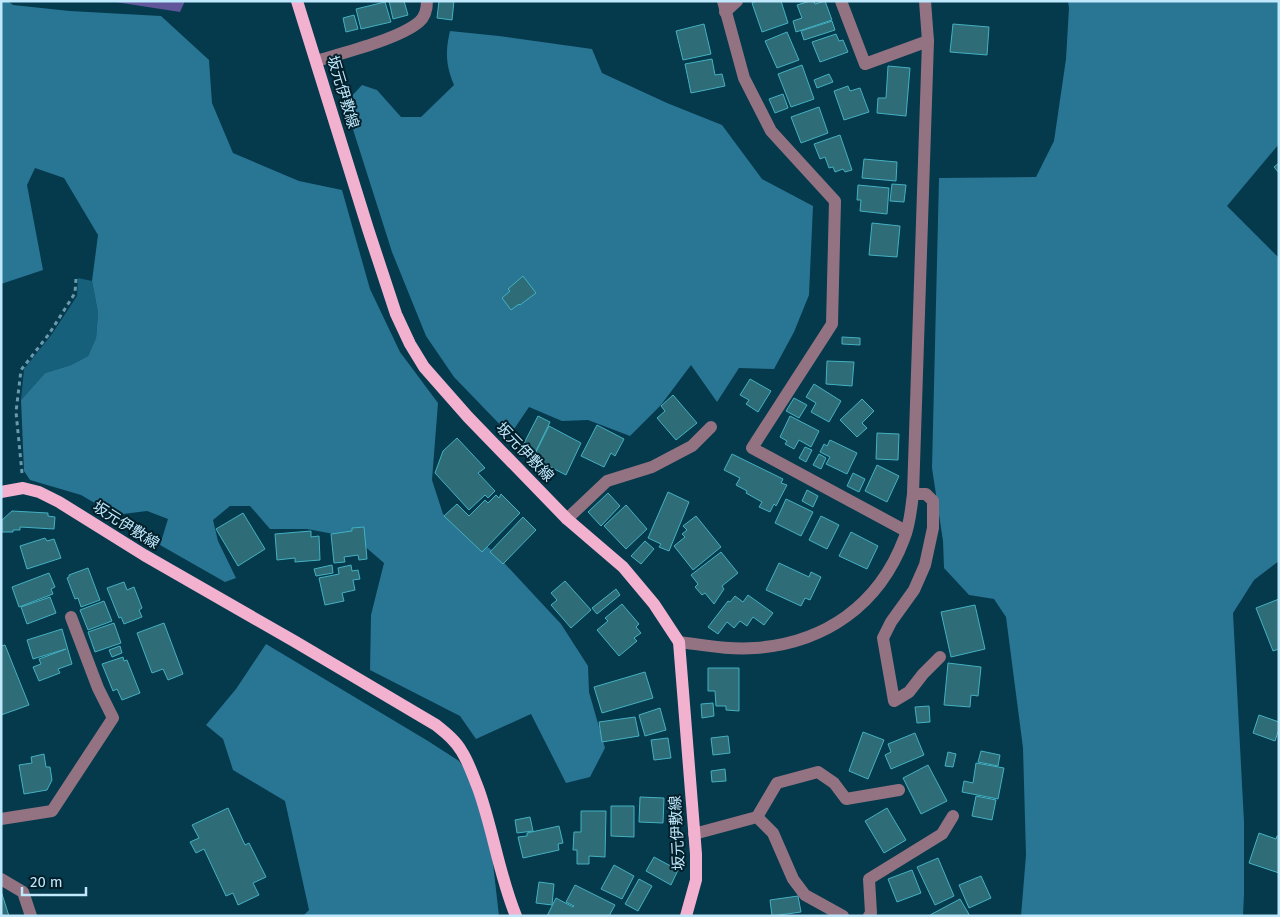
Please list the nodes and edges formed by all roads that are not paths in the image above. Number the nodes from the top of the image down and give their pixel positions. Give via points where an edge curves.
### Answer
1 (297, 1) edge
2 (427, 1) edge
3 (737, 1) edge
4 (841, 1) edge
5 (925, 1) edge
6 (724, 6) edge
7 (928, 41) junction
8 (316, 61) junction
9 (711, 427) dead end
10 (1, 492) edge
11 (913, 494) junction
12 (567, 519) junction
13 (906, 531) junction
14 (71, 617) dead end
15 (679, 642) junction
16 (940, 657) dead end
17 (899, 790) dead end
18 (953, 816) dead end
19 (757, 817) junction
20 (1, 819) edge
21 (694, 834) junction
22 (1, 879) edge
23 (31, 916) edge
24 (516, 916) edge
25 (686, 916) edge
26 (843, 916) edge
27 (870, 916) edge

1 - 8 main road, 坂元伊敷線
2 - 8 street via 427,11 420,22 408,29
3 - 6 street
4 - 7 street via 865,64
5 - 7 street
6 - 13 street via 744,78 771,131 835,201 832,324 752,448
7 - 11 street
8 - 12 main road, 坂元伊敷線 via 396,314 410,344 424,366 468,417
9 - 12 street via 692,446 652,468 607,481
10 - 24 main road, 坂元伊敷線 via 23,488 59,502 144,556 294,641 450,736 471,768
11 - 13 street
11 - 16 street via 926,494 933,501 933,528 925,565 914,590 883,638 894,701 909,692
12 - 15 main road, 坂元伊敷線 via 623,568 654,604
13 - 15 street via 895,559 873,591 849,616 827,630 796,641 756,648 732,649
14 - 20 street via 113,718 52,811
15 - 21 main road, 坂元伊敷線
17 - 19 street via 846,799 834,783 818,772 777,782
18 - 27 street via 942,834 869,879
19 - 21 street
19 - 26 street via 773,833 792,879 805,895
21 - 25 main road, 坂元伊敷線 via 696,880
22 - 23 street via 22,892

